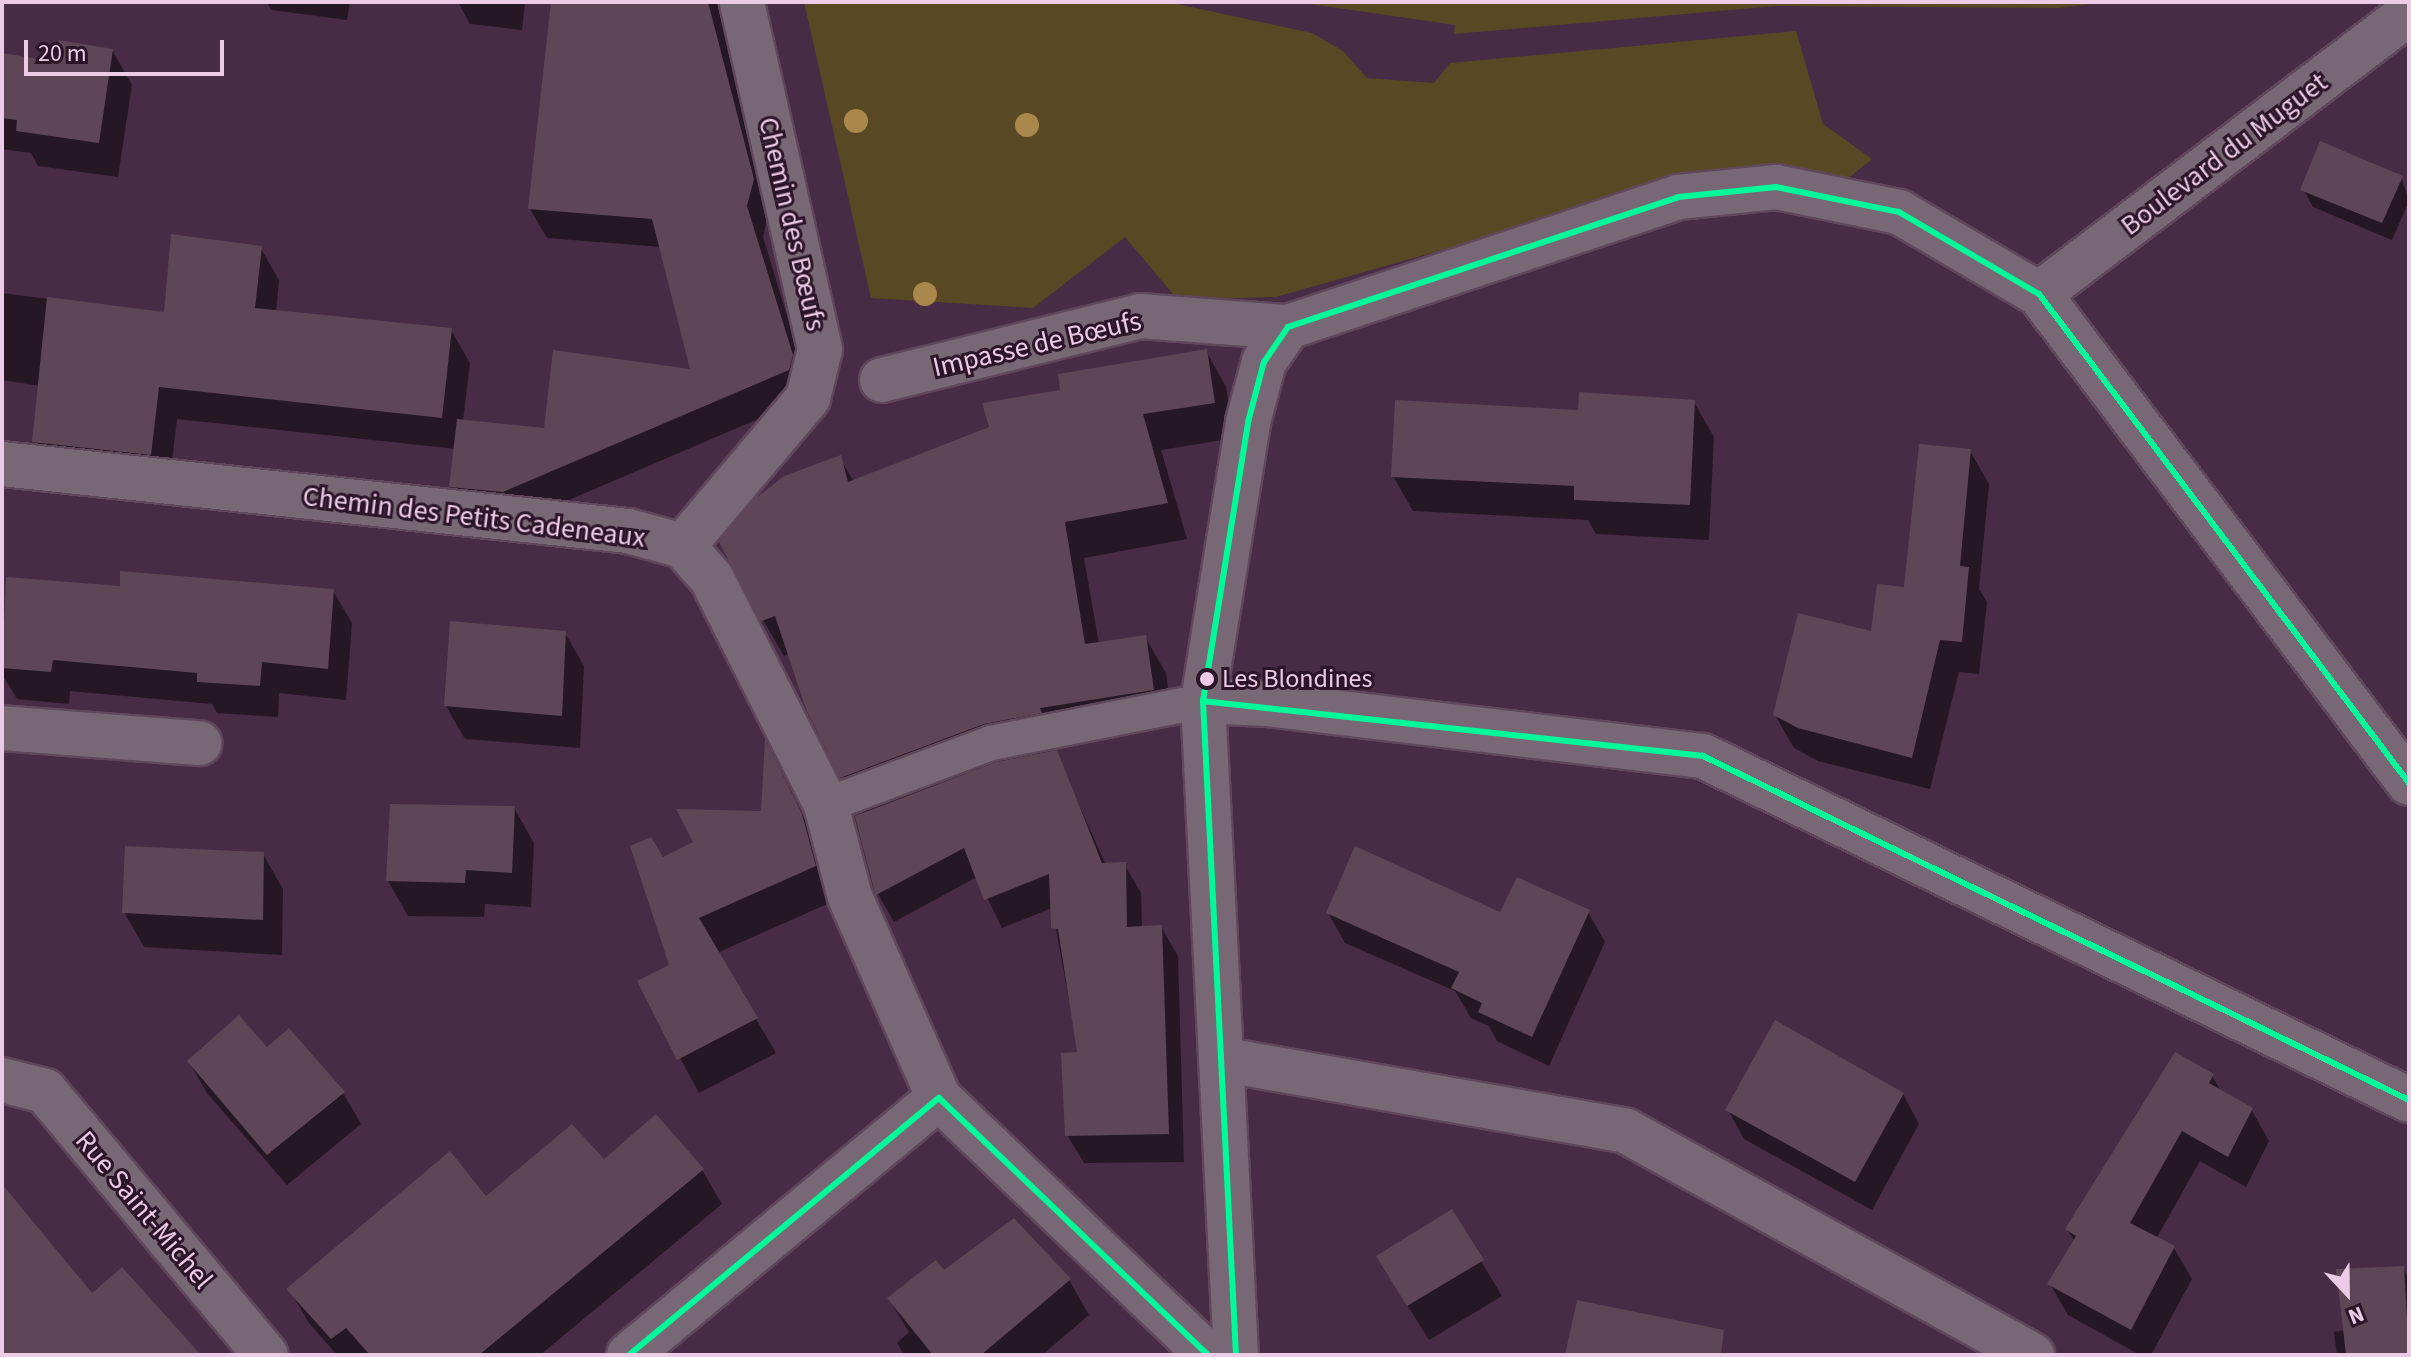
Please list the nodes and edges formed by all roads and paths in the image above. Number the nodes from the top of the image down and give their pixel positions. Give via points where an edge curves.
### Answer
1 (742, 2) edge
2 (2409, 13) edge
3 (2039, 294) junction
4 (1288, 327) junction
5 (882, 380) dead end
6 (2, 464) edge
7 (683, 546) junction
8 (1203, 701) junction
9 (2, 728) edge
10 (199, 743) dead end
11 (2409, 783) edge
12 (826, 805) junction
13 (1225, 1060) junction
14 (5, 1068) edge
15 (939, 1098) junction
16 (2409, 1100) edge
17 (266, 1355) edge
18 (629, 1355) edge
19 (1208, 1355) edge
20 (1236, 1355) edge
21 (2032, 1355) edge

1 - 7 street, Chemin des Bœufs via 820,349 808,398
2 - 3 street, Boulevard du Muguet
3 - 4 street via 1899,212 1776,187 1678,197
3 - 11 street
4 - 5 street, Impasse de Bœufs via 1140,316
4 - 8 street via 1264,362 1248,422
6 - 7 street, Chemin des Petits Cadeneaux via 628,531
7 - 12 street, Chemin des Petits Cadeneaux via 712,579
8 - 12 lane via 991,743
8 - 13 street
8 - 16 street via 1703,756
9 - 10 street
12 - 15 street, Chemin des Petits Cadeneaux via 850,897
13 - 20 street
13 - 21 street via 1626,1131
14 - 17 street, Rue Saint-Michel via 45,1091
15 - 18 street
15 - 19 street, Chemin des Petits Cadeneaux

